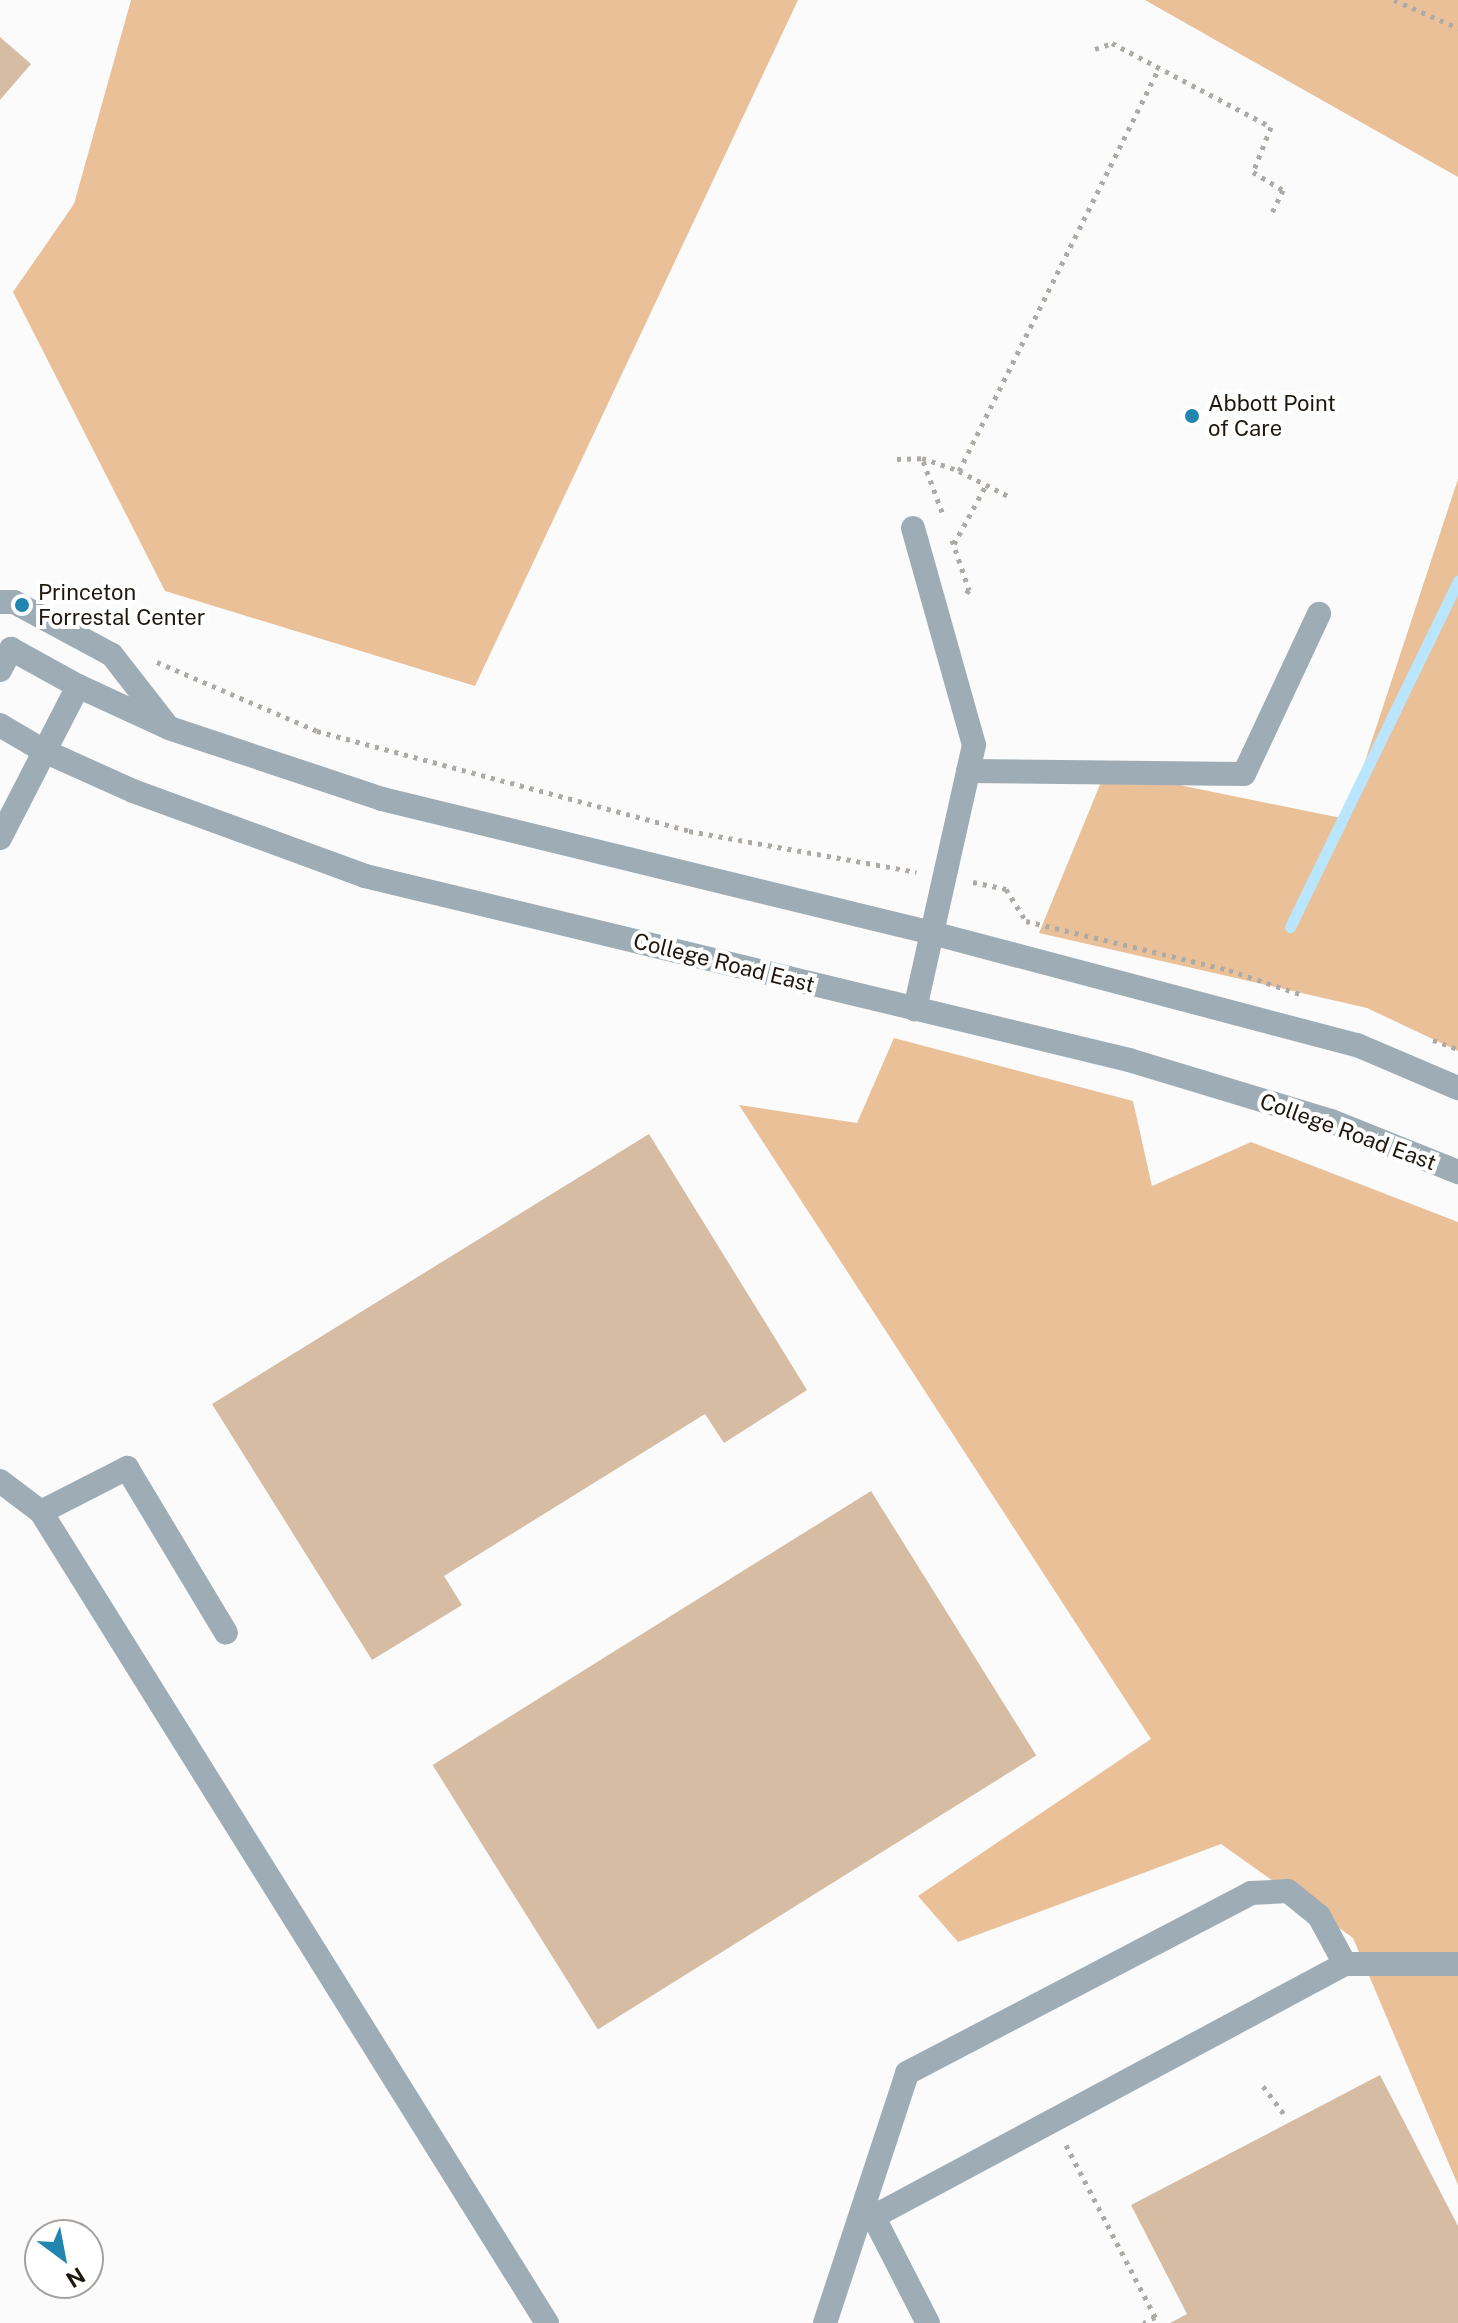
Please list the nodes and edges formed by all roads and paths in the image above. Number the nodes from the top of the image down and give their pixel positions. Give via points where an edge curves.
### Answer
1 (1394, 0) edge
2 (1458, 28) edge
3 (1095, 49) dead end
4 (1159, 68) junction
5 (1271, 215) dead end
6 (922, 458) junction
7 (897, 459) dead end
8 (959, 471) junction
9 (986, 485) junction
10 (1012, 498) dead end
11 (943, 516) dead end
12 (913, 528) dead end
13 (948, 531) dead end
14 (954, 545) junction
15 (0, 602) edge
16 (1319, 614) dead end
17 (940, 624) junction
18 (4, 653) edge
19 (147, 657) dead end
20 (78, 686) junction
21 (0, 725) edge
22 (169, 728) junction
23 (44, 751) junction
24 (968, 771) junction
25 (0, 838) edge
26 (944, 877) junction
27 (932, 933) junction
28 (1315, 999) dead end
29 (915, 1009) junction
30 (1429, 1039) dead end
31 (1458, 1049) edge
32 (1458, 1088) edge
33 (1458, 1172) edge
34 (0, 1481) edge
35 (41, 1512) junction
36 (226, 1633) dead end
37 (1345, 1964) junction
38 (1458, 1964) edge
39 (1263, 2086) dead end
40 (1286, 2117) dead end
41 (1053, 2120) junction
42 (869, 2209) junction
43 (547, 2323) edge
44 (825, 2323) edge
45 (928, 2323) edge
46 (1143, 2323) edge

1 - 2 path
3 - 4 path via 1112,43
4 - 5 path via 1271,127 1253,172 1283,190
4 - 8 path
6 - 7 path
6 - 8 path
6 - 11 path
8 - 9 path
9 - 10 path
9 - 14 path
12 - 17 street
13 - 14 path
14 - 17 path via 969,590
15 - 22 street via 14,602 112,655
16 - 24 street via 1244,774
17 - 24 street via 974,745
18 - 20 street
19 - 26 path via 317,731 689,831
20 - 22 street
20 - 23 street
21 - 23 street, College Road East
22 - 27 street via 382,799
23 - 25 street
23 - 29 street, College Road East via 133,791 365,876
24 - 26 street
26 - 27 street
26 - 28 path via 1006,889 1026,921 1229,970
27 - 29 street
27 - 32 street via 1357,1045
29 - 33 street, College Road East via 1144,1065 1331,1121
30 - 31 path
34 - 35 street
35 - 36 street via 127,1468
35 - 43 street
37 - 38 street
37 - 41 street
37 - 42 street via 1319,1916 1288,1891 1251,1893 907,2073
39 - 40 path
41 - 42 street
41 - 46 path via 1155,2317
42 - 44 street
42 - 45 street

